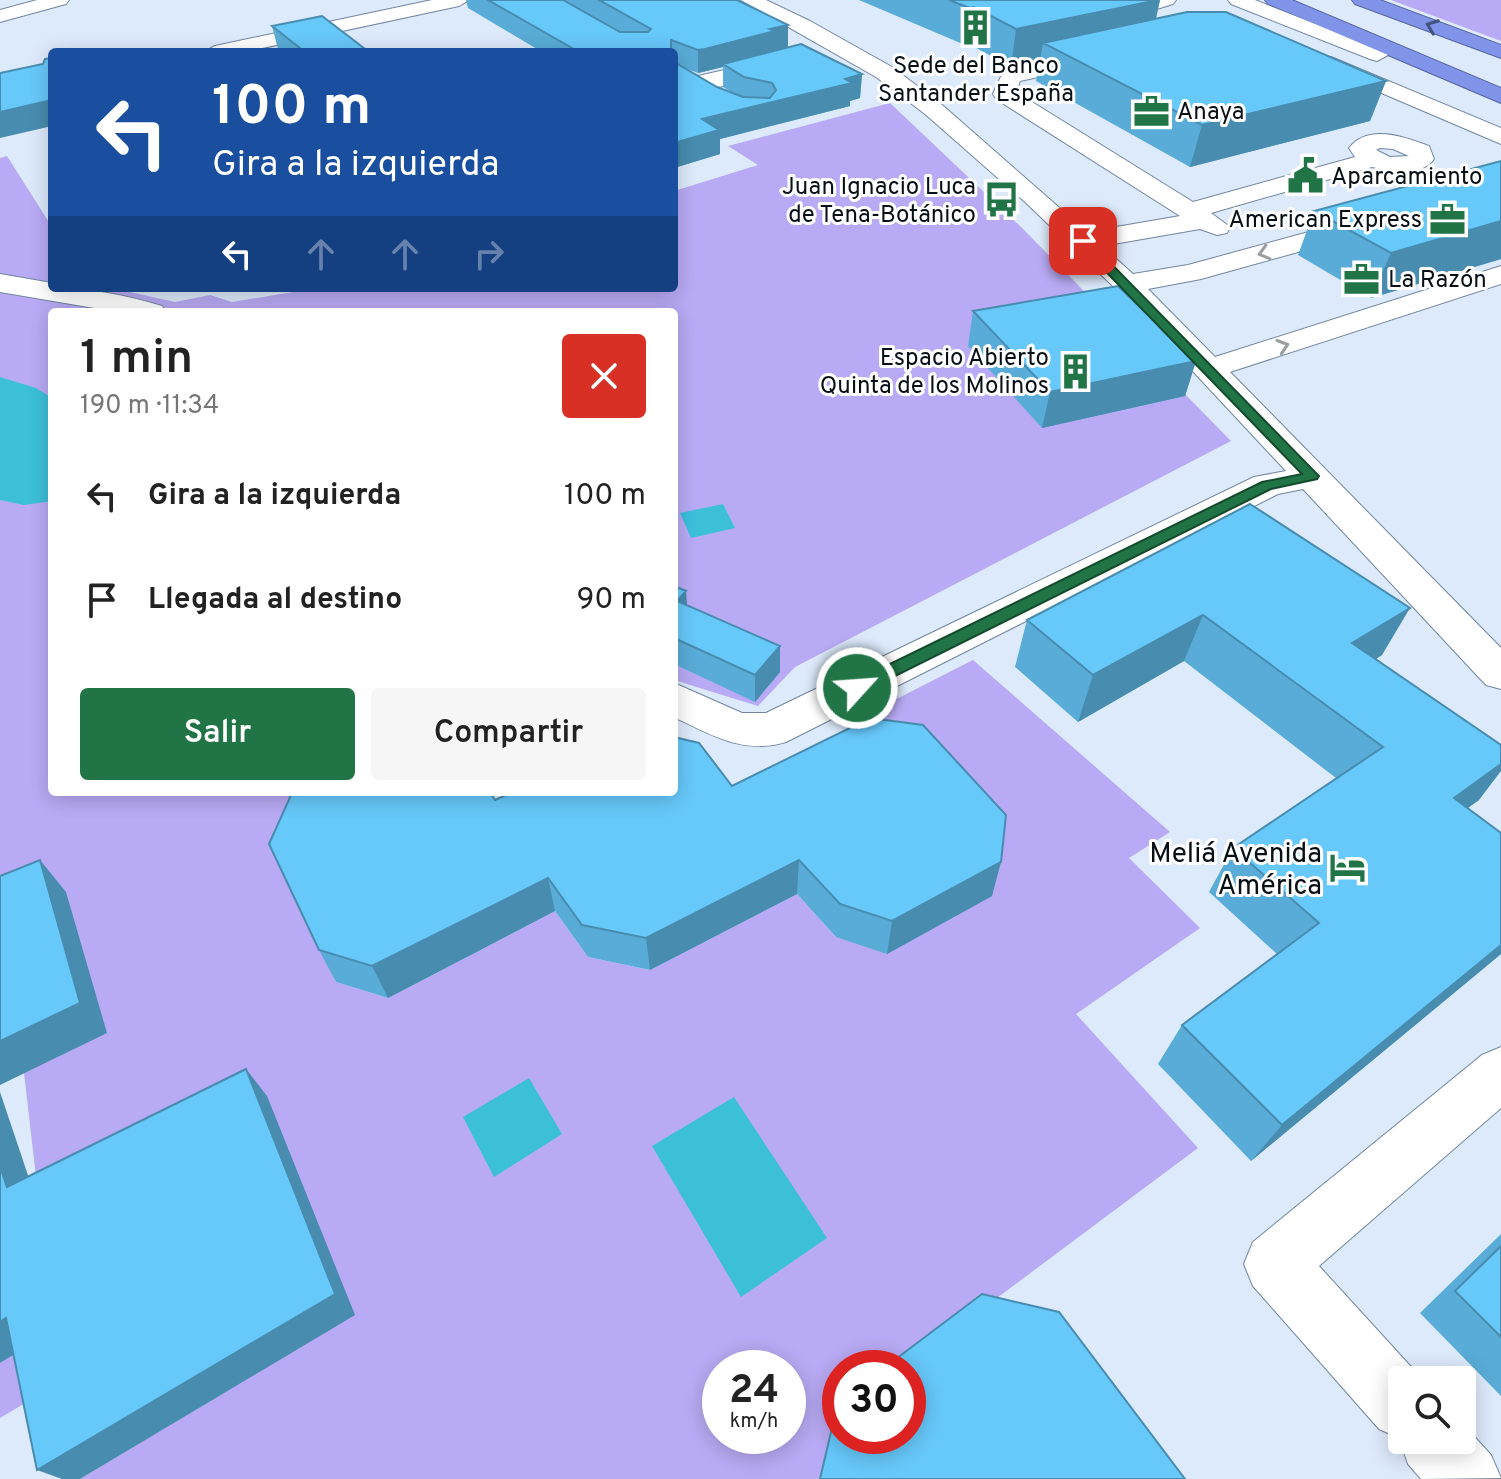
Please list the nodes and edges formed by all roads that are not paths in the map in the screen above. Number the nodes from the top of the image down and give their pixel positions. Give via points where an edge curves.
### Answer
1 (59, 0) edge
2 (459, 0) edge
3 (751, 0) edge
4 (1166, 0) edge
5 (1238, 0) edge
6 (1275, 0) edge
7 (1314, 0) edge
8 (1362, 0) edge
9 (0, 16) edge
10 (1088, 24) edge
11 (1264, 34) edge
12 (842, 46) junction
13 (234, 48) edge
14 (1501, 52) edge
15 (1116, 54) edge
16 (1501, 74) edge
17 (678, 75) edge
18 (1501, 96) edge
19 (1501, 106) edge
20 (1501, 137) edge
21 (1374, 159) dead end
22 (1341, 213) edge
23 (1197, 216) junction
24 (1383, 220) edge
25 (1083, 241) junction
26 (1501, 275) edge
27 (0, 283) edge
28 (1127, 284) junction
29 (48, 291) edge
30 (54, 292) edge
31 (137, 308) edge
32 (1208, 369) junction
33 (1312, 476) junction
34 (1501, 674) edge
35 (678, 701) edge
36 (1501, 1073) edge
37 (1388, 1390) edge
38 (1445, 1454) edge
39 (1467, 1479) edge

1 - 9 street
2 - 13 street
3 - 12 street
4 - 10 street
5 - 19 street
6 - 18 highway
7 - 16 highway
14 -> 8 highway
11 - 20 street
12 - 17 street via 727,78 709,95
12 - 25 street via 933,109
15 - 23 street via 1011,77 1004,94
21 - 23 street
22 - 23 street via 1226,233
23 - 25 street
24 -> 28 street via 1191,273
25 - 28 street
32 -> 26 street
27 - 29 street
28 - 32 street
30 - 31 street
32 - 33 street
33 - 34 street
33 - 35 street via 1267,485 771,730 737,729
36 - 37 street via 1275,1264
38 - 39 street

